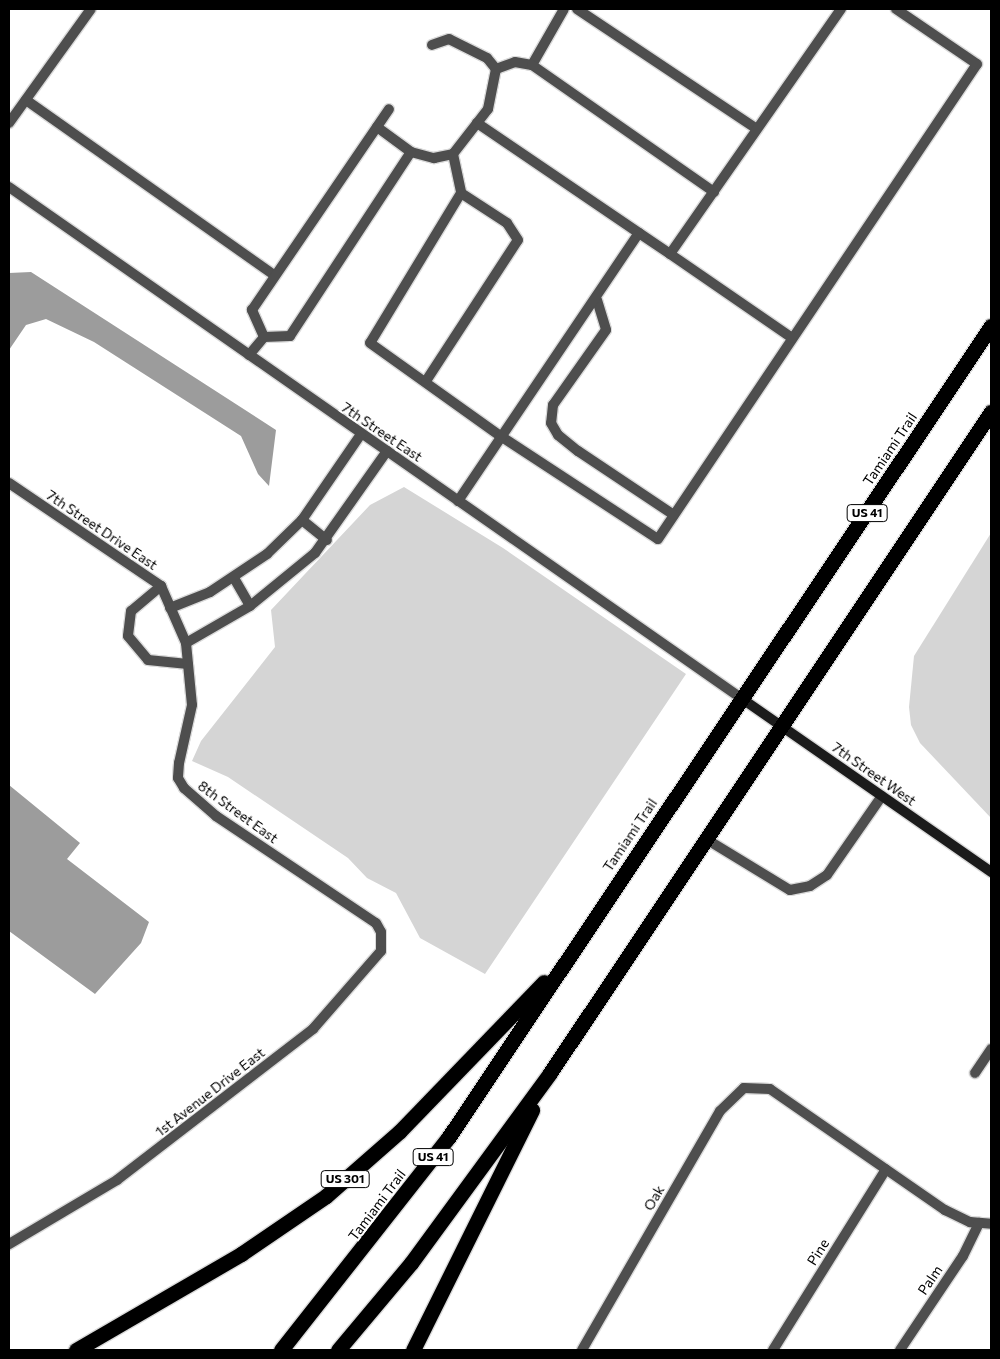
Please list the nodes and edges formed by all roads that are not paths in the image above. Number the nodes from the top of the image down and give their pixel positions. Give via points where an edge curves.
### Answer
1 (91, 9) edge
2 (564, 9) edge
3 (577, 9) edge
4 (841, 9) edge
5 (896, 9) edge
6 (432, 45) dead end
7 (532, 65) junction
8 (496, 69) junction
9 (26, 100) junction
10 (389, 109) dead end
11 (9, 123) edge
12 (477, 123) junction
13 (377, 127) junction
14 (757, 129) junction
15 (411, 152) junction
16 (453, 154) junction
17 (9, 187) edge
18 (714, 192) junction
19 (461, 193) junction
20 (639, 233) junction
21 (670, 254) junction
22 (273, 274) junction
23 (597, 300) junction
24 (991, 326) edge
25 (264, 338) junction
26 (792, 338) junction
27 (249, 356) junction
28 (426, 382) junction
29 (991, 412) edge
30 (361, 434) junction
31 (502, 437) junction
32 (387, 451) junction
33 (9, 483) edge
34 (458, 501) junction
35 (674, 515) junction
36 (302, 520) junction
37 (326, 540) junction
38 (234, 578) junction
39 (161, 586) junction
40 (250, 606) junction
41 (170, 608) junction
42 (186, 643) junction
43 (188, 664) junction
44 (741, 698) junction
45 (781, 727) junction
46 (882, 796) junction
47 (706, 839) junction
48 (991, 872) edge
49 (376, 923) joint
50 (570, 954) junction
51 (991, 1049) edge
52 (550, 1073) junction
53 (975, 1073) dead end
54 (886, 1168) junction
55 (979, 1223) junction
56 (991, 1224) edge
57 (9, 1244) edge
58 (76, 1350) edge
59 (281, 1350) edge
60 (338, 1350) edge
61 (413, 1350) edge
62 (582, 1350) edge
63 (773, 1350) edge
64 (900, 1350) edge

1 - 9 street
2 - 7 street
3 - 14 street
4 - 14 street
5 - 26 street via 977,64
6 - 8 street via 449,39 470,47
7 - 8 street via 514,62
7 - 18 street
8 - 12 street via 488,109
9 - 11 street
9 - 22 street
10 - 13 street
12 - 16 street
12 - 20 street
13 - 15 street
13 - 22 street
14 - 18 street
15 - 16 street via 434,158
15 - 25 street via 290,336
16 - 19 street
17 - 27 street, 7th Street East
18 - 21 street
19 - 28 street via 370,343
19 - 28 street via 507,222 518,240
20 - 21 street
20 - 23 street
21 - 26 street
22 - 25 street via 252,310
23 - 31 street
23 - 35 street via 606,330 553,405 551,423 578,450
24 - 44 highway, Tamiami Trail / US 41
25 - 27 street
26 - 35 street
27 - 30 street, 7th Street East
28 - 31 street
29 - 45 highway
30 - 32 street, 7th Street East
30 - 36 street
31 - 34 street
31 - 35 street via 658,539
32 - 34 street, 7th Street East
32 - 37 street
33 - 39 street, 7th Street Drive East
34 - 44 street, 7th Street East
36 - 37 street
36 - 38 street
37 - 40 street
38 - 40 street
38 - 41 street
39 - 41 street, 7th Street Drive East
39 - 43 street via 131,611 128,636 148,660
40 - 42 street
41 - 42 street, 7th Street Drive East
42 - 43 street, 8th Street East
43 - 49 street, 8th Street East via 192,705 178,778 184,788 216,816
44 - 45 street, 7th Street West
44 - 50 highway, Tamiami Trail / US 41
45 - 46 street, 7th Street West
45 - 47 highway
46 - 47 street via 827,875 810,886 790,890
46 - 48 street, 7th Street West
47 - 52 highway
49 - 57 street, 1st Avenue Drive East via 381,932 381,952 313,1029 117,1180
50 - 58 highway, US 301 via 400,1131 326,1196 240,1254
50 - 59 highway, Tamiami Trail / US 41 via 448,1138
51 - 53 street
52 - 60 highway via 411,1263
52 - 61 highway
54 - 55 street via 945,1210
54 - 62 street, Oak via 770,1089 744,1088 720,1111
54 - 63 street, Pine
55 - 56 street
55 - 64 street, Palm via 963,1256

